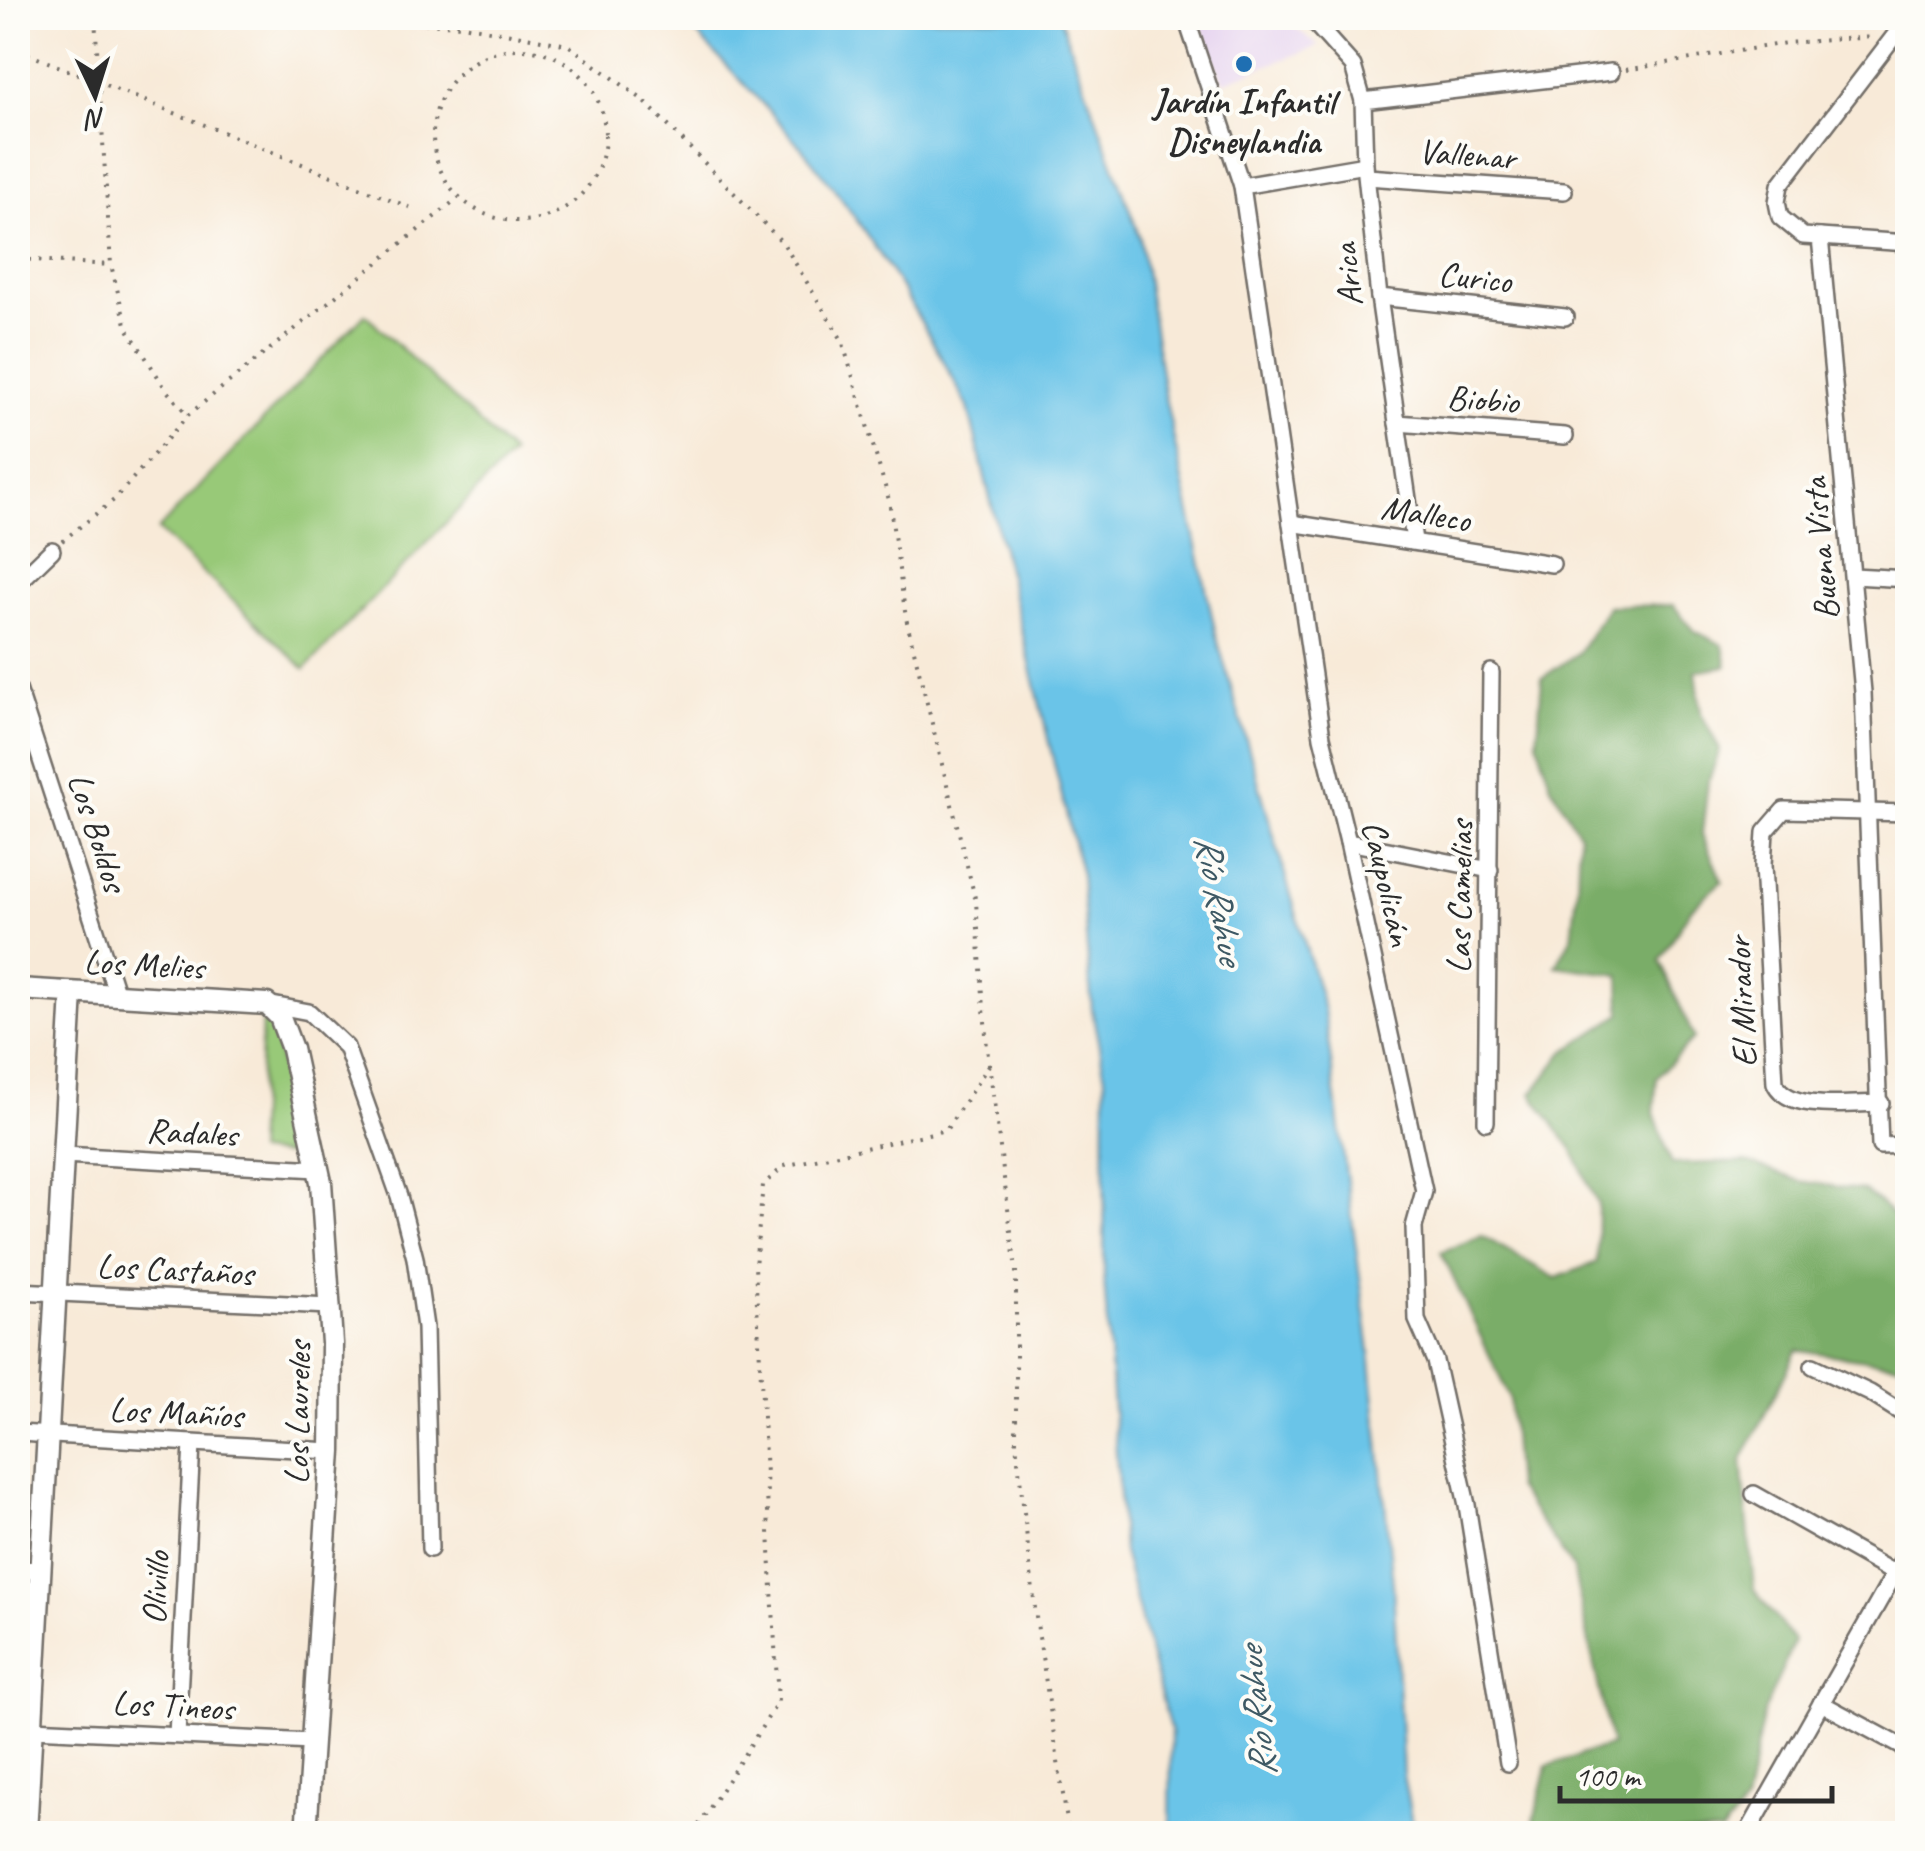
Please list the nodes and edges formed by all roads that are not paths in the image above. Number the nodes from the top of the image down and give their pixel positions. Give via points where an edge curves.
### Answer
1 (1186, 18) edge
2 (1310, 18) edge
3 (1908, 18) edge
4 (1611, 72) road end
5 (1363, 101) junction
6 (1366, 171) junction
7 (1242, 186) junction
8 (1564, 191) dead end
9 (1820, 237) junction
10 (1908, 243) edge
11 (1379, 297) junction
12 (1566, 317) dead end
13 (1397, 422) junction
14 (1565, 436) dead end
15 (1291, 523) junction
16 (1414, 541) junction
17 (52, 550) road end
18 (1552, 564) dead end
19 (1853, 576) junction
20 (1908, 580) edge
21 (18, 582) edge
22 (1491, 672) dead end
23 (18, 689) edge
24 (1865, 812) junction
25 (1908, 812) edge
26 (1348, 842) junction
27 (1490, 870) junction
28 (18, 989) edge
29 (72, 992) junction
30 (117, 995) junction
31 (267, 1004) junction
32 (1881, 1103) junction
33 (1486, 1122) dead end
34 (1908, 1145) edge
35 (64, 1155) junction
36 (318, 1169) junction
37 (18, 1292) edge
38 (56, 1293) junction
39 (329, 1306) junction
40 (1813, 1366) dead end
41 (1908, 1417) edge
42 (18, 1433) edge
43 (48, 1435) junction
44 (192, 1444) junction
45 (332, 1451) junction
46 (1754, 1494) dead end
47 (430, 1550) dead end
48 (1908, 1550) edge
49 (18, 1569) edge
50 (41, 1570) junction
51 (1901, 1577) edge
52 (1821, 1703) junction
53 (32, 1729) junction
54 (177, 1736) junction
55 (312, 1742) junction
56 (1908, 1750) edge
57 (1508, 1762) dead end
58 (26, 1834) edge
59 (306, 1834) edge
60 (1747, 1834) edge

1 - 7 street, Caupolicán
2 - 5 street, Arica via 1353,66
3 - 9 street via 1780,185 1780,218 1803,236
4 - 5 street
5 - 6 street, Arica
6 - 7 street, Vallenar
6 - 8 street, Vallenar
6 - 11 street, Arica
7 - 15 street, Caupolicán
9 - 10 street
9 - 19 street, Buena Vista
11 - 12 street, Curico
11 - 13 street, Arica
13 - 14 street, Biobio
13 - 16 street, Arica
15 - 16 street, Malleco
15 - 26 street, Caupolicán via 1322,737
16 - 18 street, Malleco
17 - 21 street
19 - 20 street
19 - 24 street, Buena Vista
22 - 27 street, Las Camelias
23 - 30 street, Los Boldos
24 - 25 street
24 - 32 street, Buena Vista
24 - 32 street, El Mirador via 1784,810 1765,832 1775,1084 1797,1102
26 - 27 street
26 - 57 street, Caupolicán via 1424,1191 1414,1227 1418,1320 1435,1362 1467,1505
27 - 33 street, Las Camelias
28 - 29 street, Los Melies
29 - 30 street, Los Melies
29 - 35 street
30 - 31 street, Los Melies
31 - 36 street, Los Laureles via 280,1017 292,1049
31 - 47 street via 309,1012 346,1046 399,1196 426,1327
32 - 34 street, Buena Vista via 1880,1146
35 - 36 street, Radales
35 - 38 street
36 - 39 street, Los Laureles
37 - 38 street, Los Castaños
38 - 39 street, Los Castaños
38 - 43 street
39 - 45 street, Los Laureles
40 - 41 street
42 - 43 street, Los Mañíos
43 - 44 street, Los Mañíos
43 - 50 street
44 - 45 street, Los Mañíos
44 - 54 street, Olivillo
45 - 55 street, Los Laureles
46 - 51 street
48 - 51 street
49 - 50 street
50 - 53 street
51 - 52 street
52 - 56 street
52 - 60 street
53 - 54 street, Los Tineos
53 - 58 street
54 - 55 street, Los Tineos
55 - 59 street, Los Laureles

